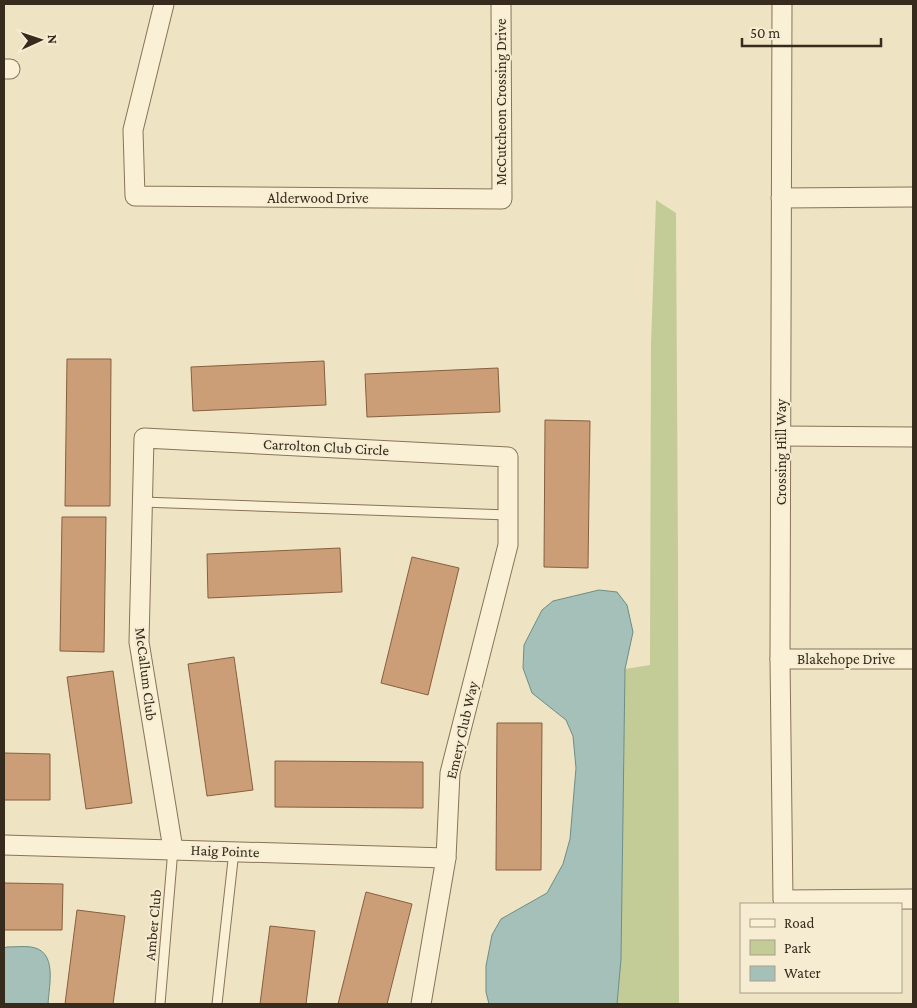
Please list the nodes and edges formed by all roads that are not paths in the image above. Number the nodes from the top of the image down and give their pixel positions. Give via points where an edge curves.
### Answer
1 (164, 4) edge
2 (501, 4) edge
3 (782, 4) edge
4 (913, 197) edge
5 (781, 198) junction
6 (502, 199) joint
7 (781, 436) junction
8 (913, 437) edge
9 (144, 438) joint
10 (508, 457) joint
11 (142, 502) junction
12 (508, 515) junction
13 (780, 659) junction
14 (913, 660) edge
15 (4, 845) edge
16 (173, 849) junction
17 (234, 851) junction
18 (446, 858) junction
19 (913, 899) edge
20 (160, 1004) edge
21 (217, 1004) edge
22 (422, 1004) edge

1 - 6 street, Alderwood Drive via 133,130 135,196
2 - 6 street, McCutcheon Crossing Drive
3 - 5 street, Crossing Hill Way
4 - 5 street
5 - 7 street, Crossing Hill Way
7 - 8 street
7 - 13 street, Crossing Hill Way
9 - 10 street, Carrolton Club Circle
9 - 11 street, McCallum Club
10 - 12 street, Emery Club Way
11 - 12 lane
11 - 16 street, McCallum Club via 139,642
12 - 18 street, Emery Club Way via 508,545 450,773
13 - 14 street, Blakehope Drive
13 - 19 street, Crossing Hill Way via 783,900
15 - 16 street, Haig Pointe
16 - 17 street, Haig Pointe
16 - 20 lane, Amber Club
17 - 18 street, Haig Pointe
17 - 21 lane
18 - 22 street, Emery Club Way

